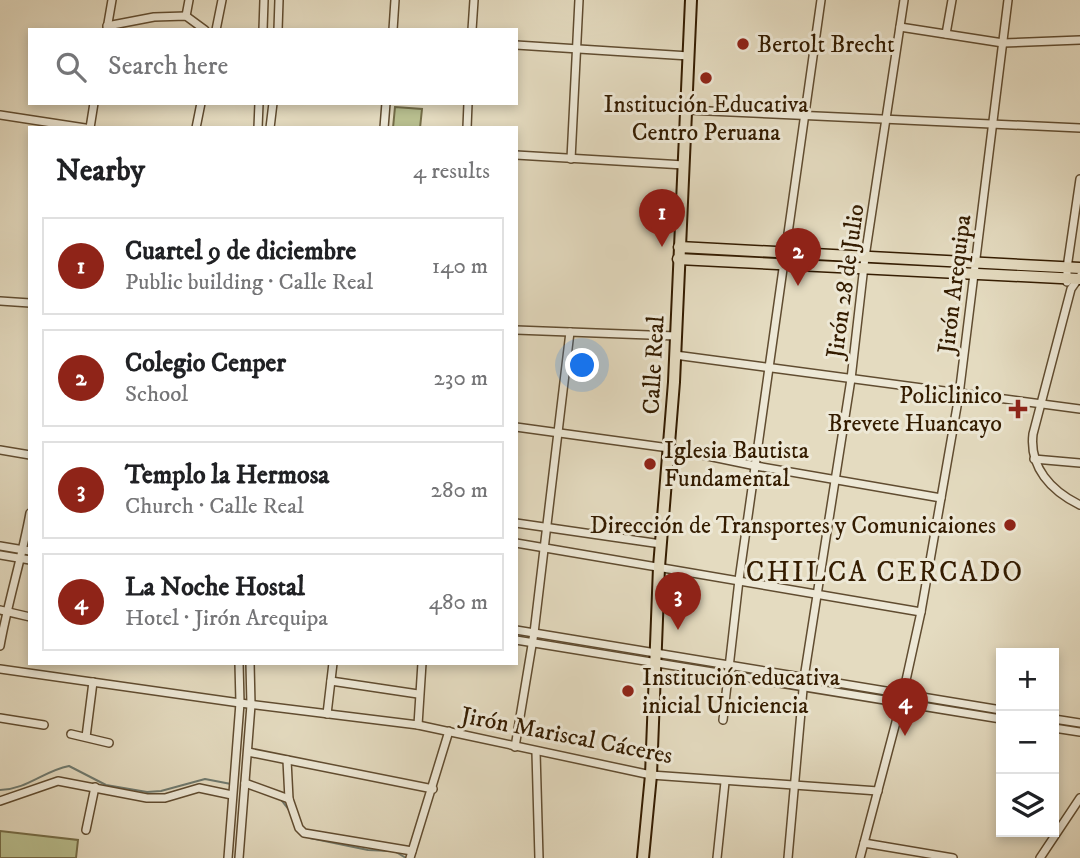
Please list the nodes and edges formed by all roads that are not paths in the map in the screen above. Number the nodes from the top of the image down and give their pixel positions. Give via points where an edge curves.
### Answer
1 (112, 0) edge
2 (189, 0) edge
3 (222, 0) edge
4 (264, 0) edge
5 (279, 0) edge
6 (395, 0) edge
7 (474, 0) edge
8 (579, 0) edge
9 (691, 0) edge
10 (821, 0) edge
11 (904, 0) edge
12 (952, 0) edge
13 (1008, 0) edge
14 (186, 16) junction
15 (900, 27) junction
16 (107, 28) edge
17 (202, 28) edge
18 (216, 28) edge
19 (263, 28) edge
20 (278, 28) edge
21 (393, 28) edge
22 (472, 28) edge
23 (946, 34) junction
24 (1080, 40) edge
25 (1003, 43) junction
26 (518, 45) edge
27 (576, 48) junction
28 (689, 56) junction
29 (93, 105) edge
30 (201, 105) edge
31 (259, 105) edge
32 (273, 105) edge
33 (386, 105) edge
34 (468, 105) edge
35 (687, 110) junction
36 (0, 115) edge
37 (807, 116) junction
38 (888, 119) junction
39 (993, 124) junction
40 (74, 126) edge
41 (88, 126) edge
42 (196, 126) edge
43 (258, 126) edge
44 (270, 126) edge
45 (384, 126) edge
46 (467, 126) edge
47 (1080, 128) edge
48 (518, 155) edge
49 (570, 159) junction
50 (684, 165) junction
51 (1080, 179) edge
52 (679, 247) junction
53 (786, 258) junction
54 (678, 259) junction
55 (865, 263) junction
56 (976, 263) junction
57 (1080, 268) edge
58 (1066, 273) junction
59 (974, 274) junction
60 (1080, 278) edge
61 (1071, 289) junction
62 (0, 301) edge
63 (28, 303) edge
64 (518, 330) edge
65 (570, 332) junction
66 (676, 336) junction
67 (675, 355) junction
68 (770, 369) junction
69 (851, 379) junction
70 (959, 395) junction
71 (1040, 404) junction
72 (1080, 409) edge
73 (518, 427) edge
74 (558, 432) junction
75 (669, 448) junction
76 (0, 450) edge
77 (28, 455) edge
78 (1034, 459) junction
79 (1080, 463) edge
80 (756, 466) junction
81 (836, 480) junction
82 (941, 498) junction
83 (1080, 505) edge
84 (518, 523) edge
85 (547, 528) junction
86 (28, 532) edge
87 (518, 543) edge
88 (661, 544) junction
89 (0, 546) edge
90 (544, 548) junction
91 (26, 550) edge
92 (0, 555) edge
93 (26, 560) edge
94 (659, 567) junction
95 (739, 580) junction
96 (817, 594) junction
97 (3, 611) edge
98 (921, 612) junction
99 (28, 617) edge
100 (518, 631) edge
101 (534, 633) junction
102 (518, 640) edge
103 (532, 642) junction
104 (0, 646) edge
105 (655, 658) junction
106 (239, 665) edge
107 (250, 665) edge
108 (333, 665) edge
109 (422, 665) edge
110 (728, 666) junction
111 (0, 669) edge
112 (730, 675) junction
113 (804, 678) junction
114 (331, 681) junction
115 (93, 682) junction
116 (803, 687) junction
117 (418, 694) junction
118 (903, 694) junction
119 (954, 702) junction
120 (901, 703) junction
121 (240, 704) junction
122 (251, 705) junction
123 (996, 709) edge
124 (953, 711) junction
125 (327, 714) junction
126 (0, 718) edge
127 (996, 718) edge
128 (723, 720) dead end
129 (1059, 720) edge
130 (1080, 723) edge
131 (44, 725) dead end
132 (418, 725) junction
133 (1059, 729) edge
134 (449, 731) junction
135 (1080, 732) edge
136 (71, 734) dead end
137 (86, 737) junction
138 (109, 743) dead end
139 (515, 747) junction
140 (248, 752) junction
141 (536, 752) junction
142 (287, 760) junction
143 (651, 775) junction
144 (725, 782) junction
145 (795, 784) junction
146 (245, 785) junction
147 (96, 787) junction
148 (433, 789) junction
149 (877, 791) junction
150 (232, 794) junction
151 (1080, 798) edge
152 (289, 799) junction
153 (0, 802) edge
154 (86, 830) dead end
155 (864, 843) junction
156 (411, 854) edge
157 (228, 858) edge
158 (239, 858) edge
159 (538, 858) edge
160 (643, 858) edge
161 (718, 858) edge
162 (788, 858) edge
163 (860, 858) edge
164 (953, 858) edge
165 (1040, 858) edge

1 - 16 street
2 - 14 street
3 - 18 street
4 - 19 street
5 - 20 street
6 - 21 street
7 - 22 street
8 - 27 street
9 - 28 highway, Calle Real
10 - 37 street
11 - 15 street, Jirón 28 de Julio
12 - 23 street
13 - 25 street, Jirón Arequipa
14 - 16 street via 154,17
14 - 17 street
15 - 23 street
15 - 38 street, Jirón 28 de Julio
23 - 25 street
24 - 25 street
25 - 39 street, Jirón Arequipa
26 - 27 street
27 - 28 street
27 - 49 street
28 - 35 highway, Calle Real
29 - 41 street
30 - 42 street
31 - 43 street
32 - 44 street
33 - 45 street
34 - 46 street
35 - 37 street
35 - 50 highway, Calle Real
36 - 40 street
37 - 38 street
37 - 53 street
38 - 39 street
38 - 55 street, Jirón 28 de Julio
39 - 47 street
39 - 56 street, Jirón Arequipa
48 - 49 street
49 - 50 street
50 - 52 highway, Calle Real
51 - 58 street
52 - 53 main road
52 - 54 highway, Calle Real
53 - 54 main road
53 - 55 main road
53 - 68 street
54 - 66 highway, Calle Real
55 - 56 main road
55 - 59 main road
55 - 69 street, Jirón 28 de Julio
56 - 58 main road
56 - 59 street, Jirón Arequipa
57 - 58 main road
58 - 59 main road
58 - 60 main road
58 - 61 street
59 - 70 street, Jirón Arequipa
60 - 61 street
61 - 71 street
62 - 63 street
64 - 65 street
65 - 66 street
65 - 74 street
66 - 67 highway, Calle Real
67 - 68 street
67 - 75 highway, Calle Real
68 - 69 street
68 - 80 street
69 - 70 street
69 - 81 street, Jirón 28 de Julio
70 - 71 street
70 - 82 street, Jirón Arequipa
71 - 72 street
71 - 78 street via 1032,434
73 - 74 street
74 - 75 street
74 - 85 street
75 - 80 street
75 - 88 highway, Calle Real
76 - 77 street
78 - 79 street
78 - 83 street via 1052,488
80 - 81 street
80 - 95 street
81 - 82 street
81 - 96 street, Jirón 28 de Julio
82 - 98 street, Jirón Arequipa
84 - 85 street
85 - 88 street
85 - 90 street
86 - 91 street
87 - 90 street
88 - 94 highway, Calle Real
89 - 91 street
90 - 94 street
90 - 101 street
91 - 93 street
92 - 93 street
93 - 97 street
94 - 95 street
94 - 105 highway, Calle Real
95 - 96 street
95 - 110 street
96 - 98 street
96 - 113 street, Jirón 28 de Julio
97 - 99 street
97 - 104 street
98 - 118 street, Jirón Arequipa
100 - 101 street
101 - 103 street
101 - 105 street
102 - 103 street
103 - 105 street
103 - 139 street
105 - 110 street
105 - 112 street
105 - 143 highway, Calle Real
106 - 121 street
107 - 122 street
108 - 114 street
109 - 117 street
110 - 112 street
110 - 113 street
111 - 115 street, Jirón Mariscal Cáceres
112 - 116 street
112 - 128 street
113 - 116 street, Jirón 28 de Julio
113 - 118 street
114 - 117 street
114 - 125 street
115 - 121 street, Jirón Mariscal Cáceres
115 - 137 street
116 - 120 street
116 - 145 street, Jirón 28 de Julio
117 - 132 street
118 - 119 street
118 - 120 street, Jirón Arequipa
119 - 123 street
119 - 124 street
120 - 124 street
120 - 149 street, Jirón Arequipa
121 - 122 street, Jirón Mariscal Cáceres
121 - 150 street
122 - 125 street, Jirón Mariscal Cáceres
122 - 140 street
124 - 127 street
125 - 132 street, Jirón Mariscal Cáceres
126 - 131 street
129 - 130 street
132 - 134 street, Jirón Mariscal Cáceres
133 - 135 street
134 - 139 street, Jirón Mariscal Cáceres
134 - 148 street
136 - 137 street
137 - 138 street
139 - 141 street, Jirón Mariscal Cáceres
140 - 142 street
140 - 146 street
141 - 143 street, Jirón Mariscal Cáceres
141 - 159 street
142 - 148 street
142 - 152 street
143 - 144 street, Jirón Mariscal Cáceres
143 - 160 highway, Calle Real
144 - 145 street, Jirón Mariscal Cáceres
144 - 161 street
145 - 149 street, Jirón Mariscal Cáceres
145 - 162 street, Jirón 28 de Julio
146 - 152 street
146 - 158 street
147 - 150 street via 147,798 199,788
147 - 153 street via 58,782
147 - 154 street
148 - 156 street
149 - 155 street, Jirón Arequipa
150 - 157 street
151 - 165 street
152 - 156 street via 304,833
155 - 163 street, Jirón Arequipa
155 - 164 street

